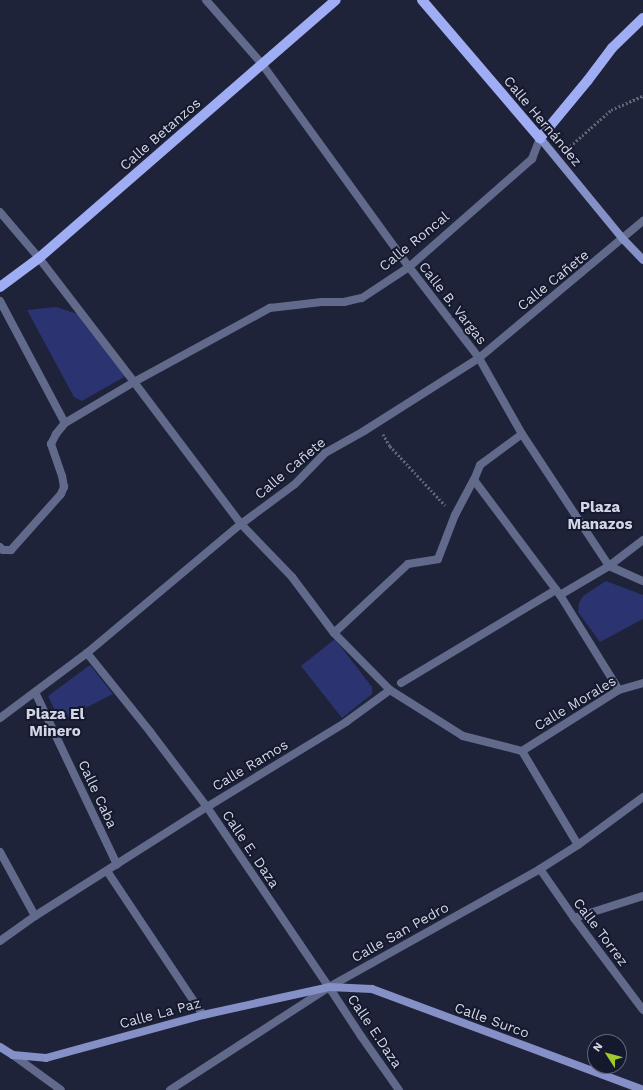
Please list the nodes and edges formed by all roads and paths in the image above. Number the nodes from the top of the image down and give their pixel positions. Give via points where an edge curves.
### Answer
1 (206, 0) edge
2 (336, 0) edge
3 (422, 0) edge
4 (643, 18) edge
5 (262, 64) junction
6 (643, 96) edge
7 (540, 138) junction
8 (556, 159) junction
9 (0, 212) edge
10 (643, 221) edge
11 (623, 239) junction
12 (38, 258) junction
13 (643, 260) edge
14 (409, 267) junction
15 (0, 287) edge
16 (0, 300) edge
17 (479, 358) junction
18 (134, 382) junction
19 (65, 423) junction
20 (376, 423) junction
21 (522, 434) junction
22 (474, 480) junction
23 (455, 515) junction
24 (241, 524) junction
25 (643, 540) edge
26 (0, 547) edge
27 (609, 566) junction
28 (643, 581) edge
29 (558, 592) junction
30 (334, 633) junction
31 (87, 653) junction
32 (401, 683) dead end
33 (643, 683) edge
34 (390, 690) junction
35 (619, 690) junction
36 (35, 692) junction
37 (0, 718) edge
38 (522, 751) junction
39 (643, 797) edge
40 (207, 807) junction
41 (578, 845) junction
42 (0, 852) edge
43 (117, 864) junction
44 (540, 869) junction
45 (107, 871) junction
46 (643, 896) edge
47 (35, 916) junction
48 (574, 918) junction
49 (0, 941) edge
50 (329, 987) junction
51 (643, 1010) edge
52 (203, 1015) junction
53 (0, 1047) edge
54 (13, 1055) junction
55 (61, 1090) edge
56 (170, 1090) edge
57 (399, 1090) edge
58 (643, 1090) edge

1 - 5 street, Calle B. Vargas
2 - 5 main road, Calle Betanzos
3 - 7 main road, Calle Hernández
4 - 7 main road, Calle Roncal via 612,48
5 - 12 main road, Calle Betanzos
5 - 14 street, Calle B. Vargas
6 - 8 path via 611,110
7 - 8 main road, Calle Hernández
7 - 14 street, Calle Roncal via 532,159
8 - 11 main road, Calle Hernández
9 - 12 street
10 - 11 street, Calle Cañete
11 - 13 main road, Calle Hernández
11 - 17 street, Calle Cañete
12 - 15 main road, Calle Betanzos
12 - 18 street
14 - 17 street, Calle B. Vargas
14 - 18 street, Calle Roncal via 362,298 344,302 270,308
16 - 19 street
17 - 20 street, Calle Cañete
17 - 21 street, Calle B. Vargas
18 - 19 street, Calle Roncal
18 - 24 street
19 - 26 street via 51,444 62,476 64,487 61,494 11,550 3,550
20 - 23 path via 390,446
20 - 24 street, Calle Cañete via 325,453 295,484
21 - 22 street via 480,465
21 - 27 street, Calle B. Vargas
22 - 23 street
22 - 29 street
23 - 30 street via 438,559 408,564
24 - 30 street via 292,577
24 - 31 street, Calle Cañete
25 - 27 street
27 - 28 street
27 - 29 street
29 - 32 street
29 - 35 street
30 - 34 street
31 - 36 street, Calle Cañete
31 - 40 street, Calle E. Daza
33 - 35 street, Calle Morales
34 - 38 street via 463,736
34 - 40 street, Calle Ramos via 346,722
35 - 38 street, Calle Morales
36 - 37 street, Calle Cañete
36 - 43 street, Calle Caba
38 - 41 street
39 - 41 street, Calle San Pedro
40 - 43 street, Calle Ramos
40 - 50 street, Calle E. Daza
41 - 44 street, Calle San Pedro
42 - 47 street
43 - 45 street, Calle Ramos
44 - 48 street, Calle Torrez
44 - 50 street, Calle San Pedro
45 - 47 street, Calle Ramos
45 - 52 street
46 - 48 street
47 - 49 street, Calle Ramos
48 - 51 street, Calle Torrez
50 - 52 main road, Calle La Paz
50 - 56 street, Calle San Pedro
50 - 57 street, Calle E.Daza
50 - 58 main road, Calle Surco via 372,989
52 - 54 main road, Calle La Paz via 46,1058
53 - 54 main road, Calle La Paz
54 - 55 street

